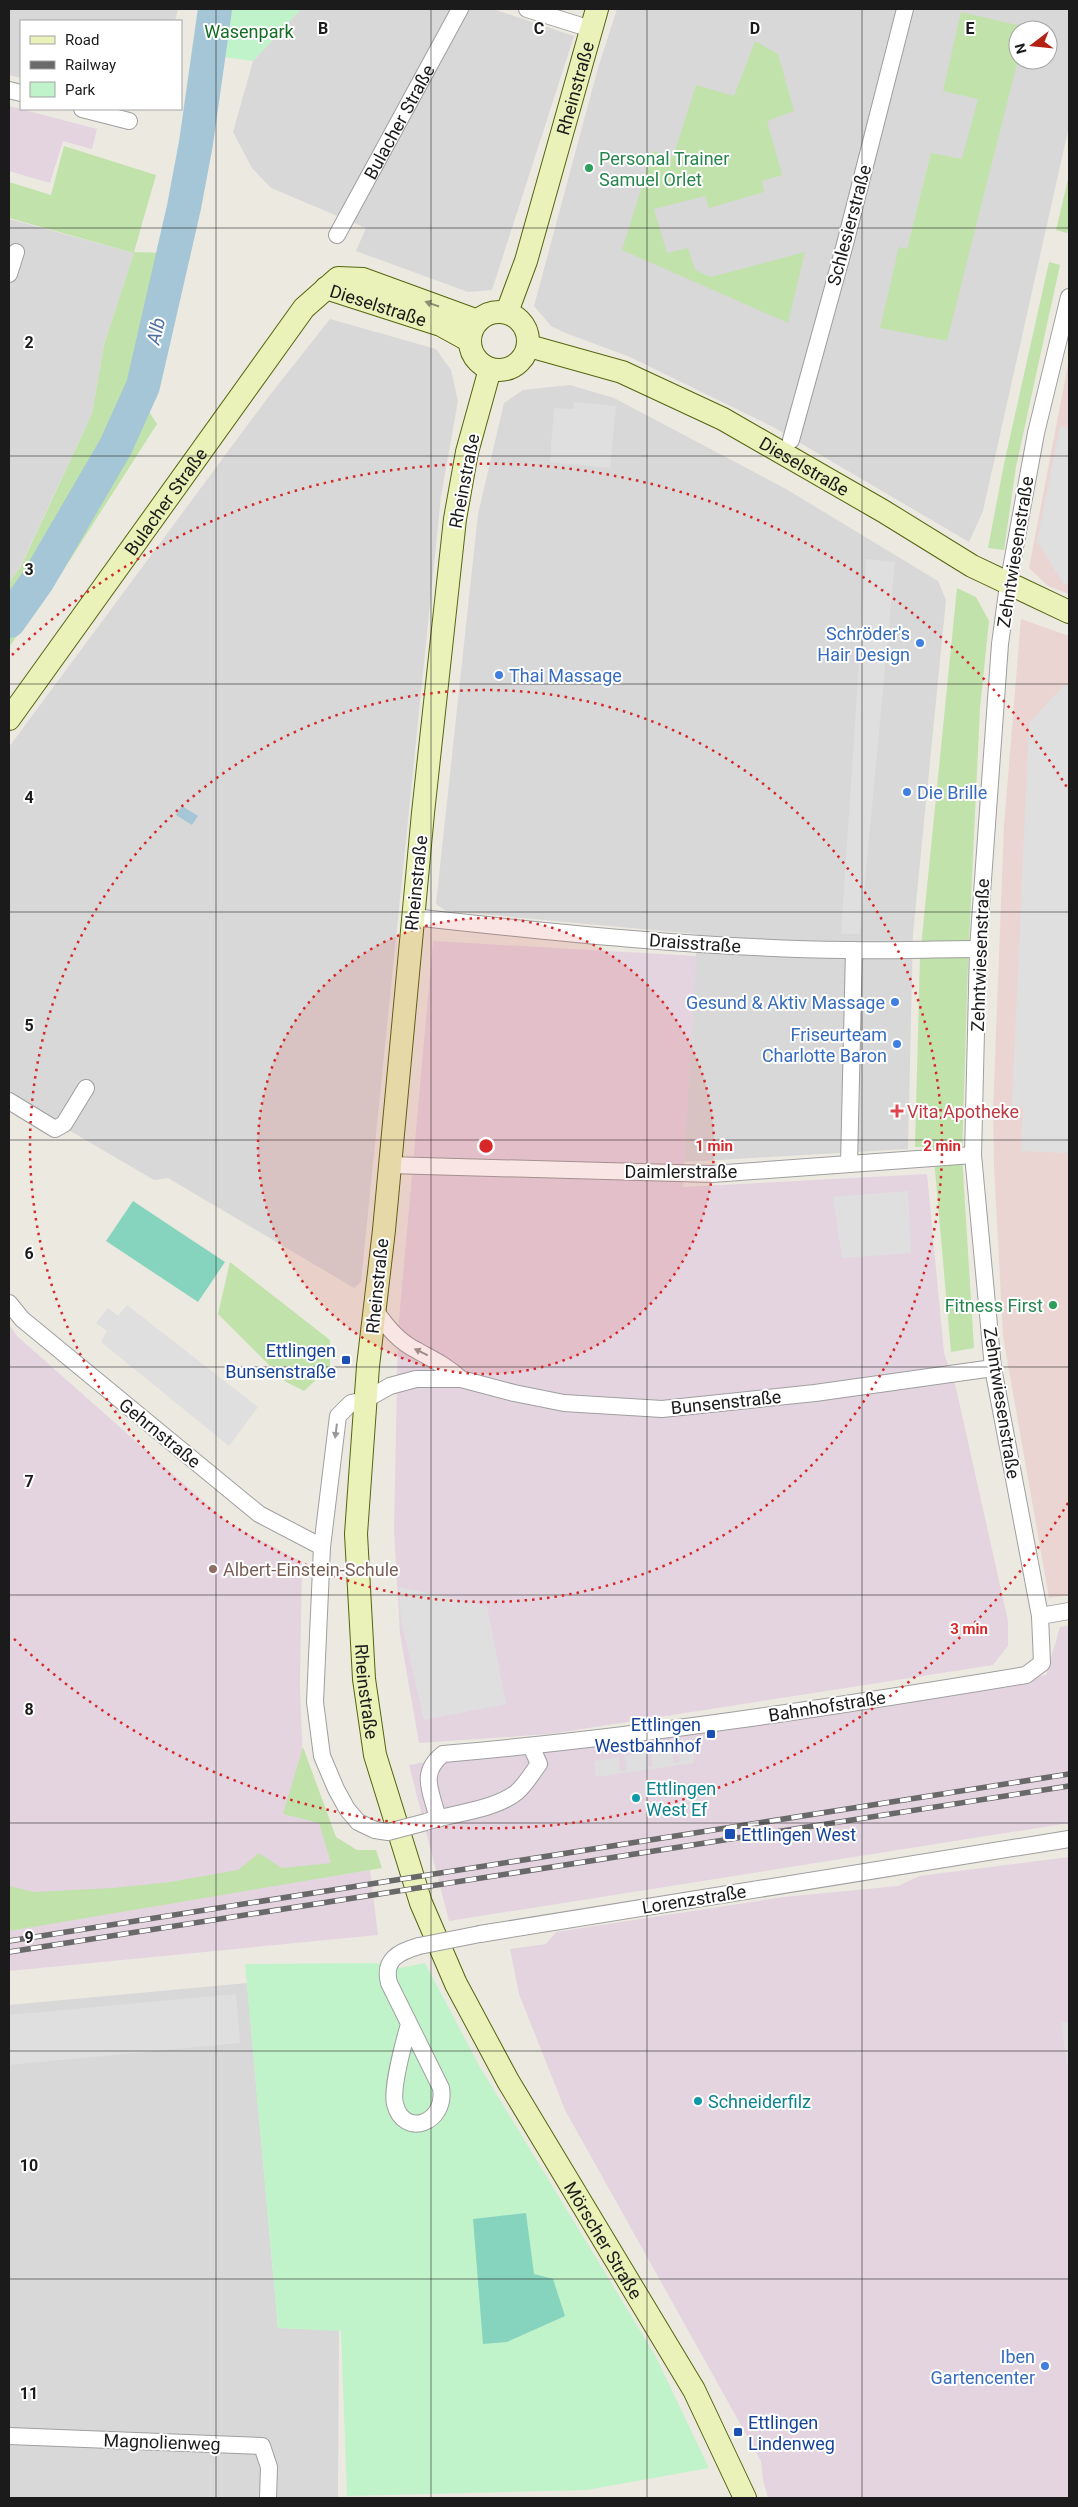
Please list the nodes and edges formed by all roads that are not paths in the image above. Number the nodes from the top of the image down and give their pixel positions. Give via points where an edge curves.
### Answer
1 (460, 9) edge
2 (527, 9) edge
3 (904, 9) edge
4 (594, 19) edge
5 (86, 110) edge
6 (129, 121) dead end
7 (337, 235) dead end
8 (16, 252) dead end
9 (9, 274) edge
10 (326, 288) joint
11 (1069, 297) edge
12 (507, 312) junction
13 (474, 331) junction
14 (528, 346) junction
15 (490, 369) junction
16 (791, 440) dead end
17 (1008, 585) junction
18 (1069, 612) edge
19 (9, 719) edge
20 (413, 917) junction
21 (978, 949) junction
22 (854, 950) junction
23 (86, 1088) dead end
24 (9, 1101) edge
25 (973, 1154) junction
26 (849, 1164) junction
27 (388, 1165) junction
28 (9, 1303) edge
29 (375, 1310) junction
30 (993, 1368) junction
31 (461, 1379) junction
32 (365, 1400) junction
33 (322, 1547) junction
34 (1069, 1611) edge
35 (1040, 1616) junction
36 (531, 1746) junction
37 (432, 1820) junction
38 (1069, 1839) edge
39 (456, 1984) joint
40 (409, 2024) junction
41 (9, 2436) edge
42 (268, 2498) edge
43 (745, 2498) edge

1 - 7 street, Bulacher Straße
2 - 4 street
3 - 16 street, Schlesierstraße via 845,244
4 - 12 main road, Rheinstraße via 526,261
5 - 6 street
8 - 9 street
10 - 13 main road, Dieselstraße via 338,278 364,280
10 - 19 main road, Bulacher Straße via 304,308
11 - 17 street, Zehntwiesenstraße via 1036,433
12 - 13 main road via 491,312
12 - 14 main road via 523,323 528,332
13 - 15 main road via 474,356
14 - 15 main road via 526,355 511,368
14 - 17 main road, Dieselstraße via 622,372 723,420
15 - 20 main road, Rheinstraße via 467,452 455,519
17 - 18 main road, Dieselstraße
17 - 21 street, Zehntwiesenstraße via 995,698
20 - 22 street, Draisstraße via 583,936
20 - 27 main road, Rheinstraße
21 - 22 street, Draisstraße
21 - 25 street, Zehntwiesenstraße
22 - 26 street
23 - 24 street via 64,1124 55,1129
25 - 26 street, Daimlerstraße
25 - 30 street, Zehntwiesenstraße
26 - 27 street, Daimlerstraße via 712,1174
27 - 29 main road, Rheinstraße
28 - 33 street, Gehrnstraße via 22,1320 259,1514
31 -> 29 street, Bunsenstraße via 447,1366 391,1332
29 - 32 main road, Rheinstraße
30 - 31 street, Bunsenstraße via 814,1393 662,1409 564,1403
30 - 35 street, Zehntwiesenstraße
31 - 32 street, Bunsenstraße via 416,1379
32 -> 33 street via 351,1403 338,1416
32 - 39 main road, Rheinstraße via 356,1534 364,1679 375,1755 421,1903
33 - 37 street, bridge via 315,1702 322,1756 347,1809 358,1822 374,1830 388,1832
34 - 35 street
35 - 36 street, Bahnhofstraße via 1042,1663 1026,1674 800,1710
36 - 37 street via 539,1764 519,1791 497,1803
36 - 37 street, Bahnhofstraße via 443,1754 433,1762 427,1774
38 - 40 street, Lorenzstraße, bridge via 419,1946 396,1955 388,1964 387,1973
39 - 43 main road, Mörscher Straße via 508,2081 694,2390
40 - 40 street, Lorenzstraße via 395,2104 402,2118 426,2123 441,2106 442,2088
41 - 42 street, Magnolienweg via 262,2446 269,2467

